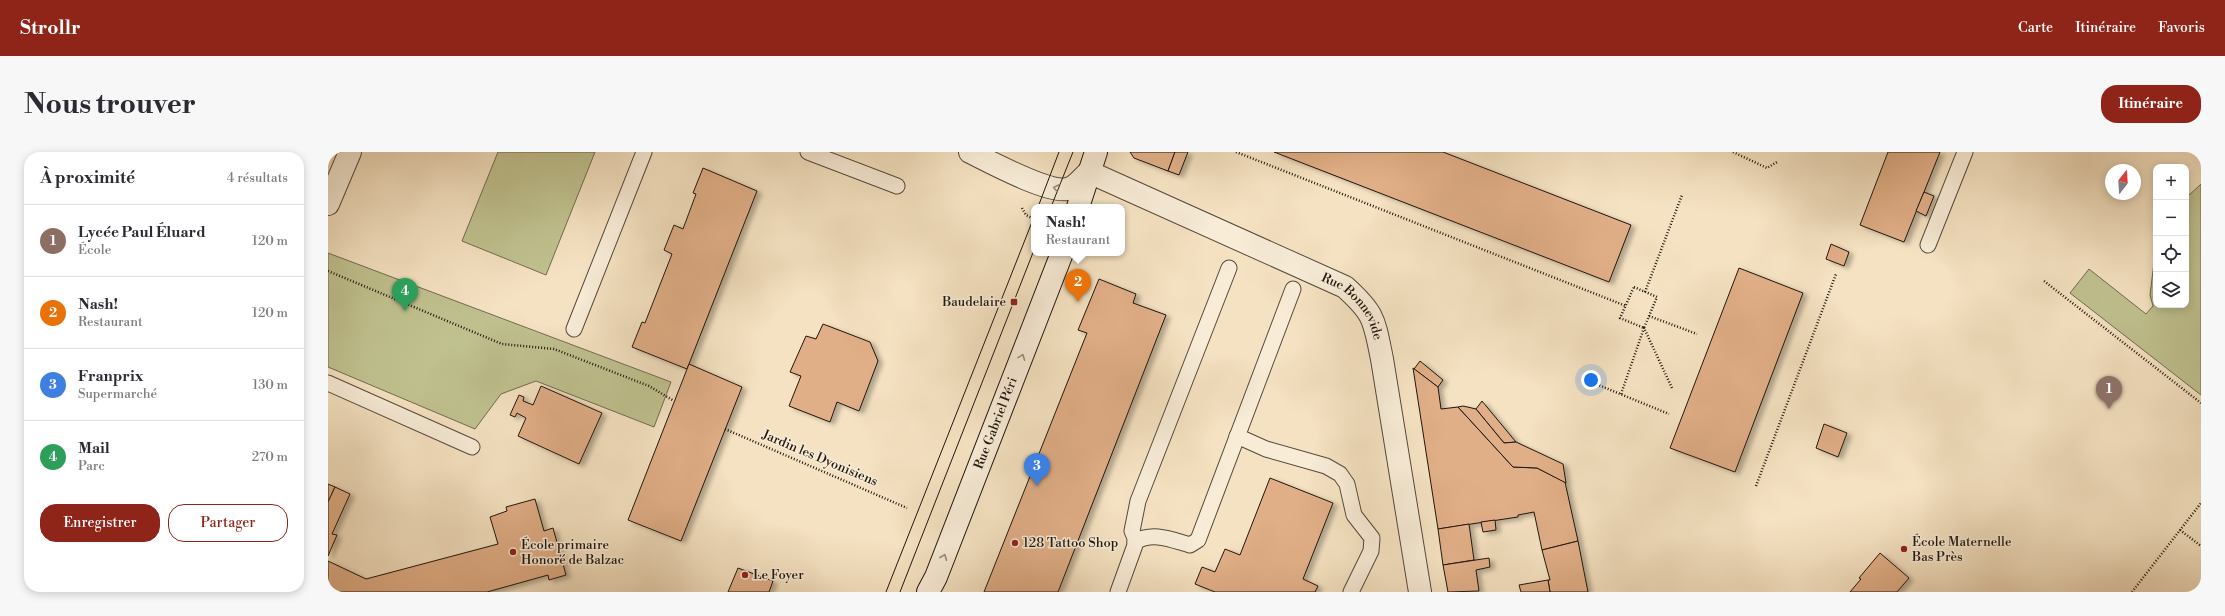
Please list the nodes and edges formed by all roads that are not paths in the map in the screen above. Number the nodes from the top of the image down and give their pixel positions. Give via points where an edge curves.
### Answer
1 (350, 152) edge
2 (644, 152) edge
3 (808, 152) edge
4 (970, 152) edge
5 (1096, 152) edge
6 (1965, 152) edge
7 (1089, 172) junction
8 (896, 186) dead end
9 (328, 204) edge
10 (1079, 204) edge
11 (1928, 245) dead end
12 (1061, 256) edge
13 (1229, 268) dead end
14 (1293, 289) dead end
15 (574, 329) dead end
16 (328, 383) edge
17 (1237, 436) junction
18 (472, 447) dead end
19 (1135, 542) junction
20 (928, 592) edge
21 (1118, 592) edge
22 (1351, 592) edge
23 (1420, 592) edge

1 - 9 street
2 - 15 lane
3 - 8 lane
7 -> 4 street via 1069,189 1058,190 1019,176
5 - 7 street
6 - 11 lane
7 - 10 street
7 - 23 street, Rue Bonnevide via 1345,287 1364,304 1375,322
20 -> 12 street, Rue Gabriel Péri via 980,467
13 - 19 lane via 1138,501 1132,531
14 - 17 lane
16 - 18 lane
17 - 19 lane via 1198,540 1190,545 1155,536 1141,538
17 - 22 lane via 1266,449 1326,466 1340,474 1347,484 1354,515 1372,538 1371,551
19 - 21 lane

